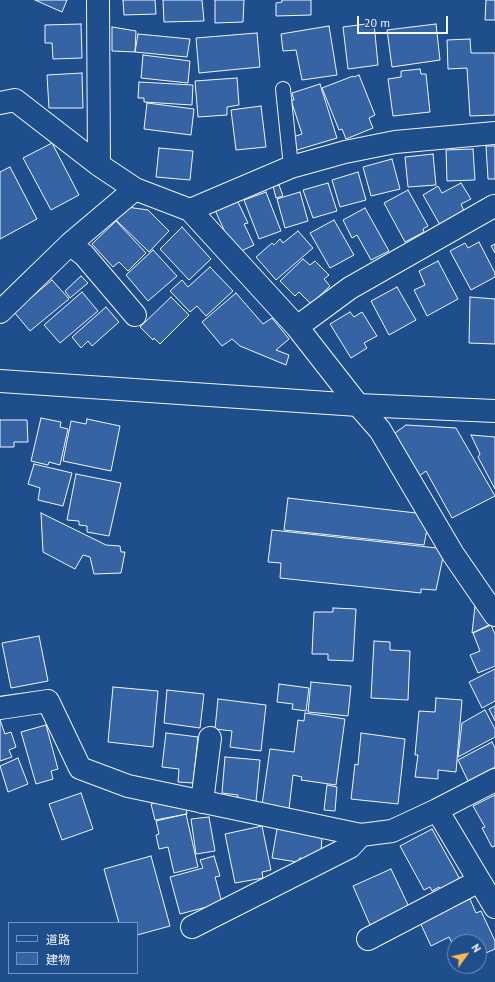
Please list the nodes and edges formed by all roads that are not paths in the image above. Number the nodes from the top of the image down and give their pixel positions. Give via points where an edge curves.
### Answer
1 (98, 0) edge
2 (283, 89) dead end
3 (0, 103) edge
4 (495, 133) edge
5 (98, 165) junction
6 (291, 167) junction
7 (135, 189) junction
8 (491, 203) edge
9 (190, 210) junction
10 (70, 244) junction
11 (0, 312) edge
12 (135, 315) dead end
13 (297, 328) junction
14 (0, 381) edge
15 (358, 405) junction
16 (495, 412) edge
17 (495, 614) edge
18 (0, 708) edge
19 (210, 738) dead end
20 (495, 780) edge
21 (202, 802) junction
22 (437, 810) junction
23 (361, 835) junction
24 (479, 880) junction
25 (495, 907) edge
26 (192, 927) dead end
27 (368, 939) dead end

1 - 5 street
2 - 6 lane
3 - 5 street via 15,100
4 - 6 street via 395,142
5 - 7 street
6 - 9 street
7 - 9 street
7 - 10 street
8 - 13 street via 350,288
9 - 13 street
10 - 11 street
10 - 12 street via 84,256
13 - 15 street
14 - 15 street
15 - 16 street
15 - 17 street via 380,430 453,554
18 - 21 street via 48,701 80,768 128,786
19 - 21 street
20 - 22 street
21 - 23 street
22 - 23 street via 392,831
22 - 24 street
23 - 26 street via 350,847
24 - 25 street
24 - 27 street

